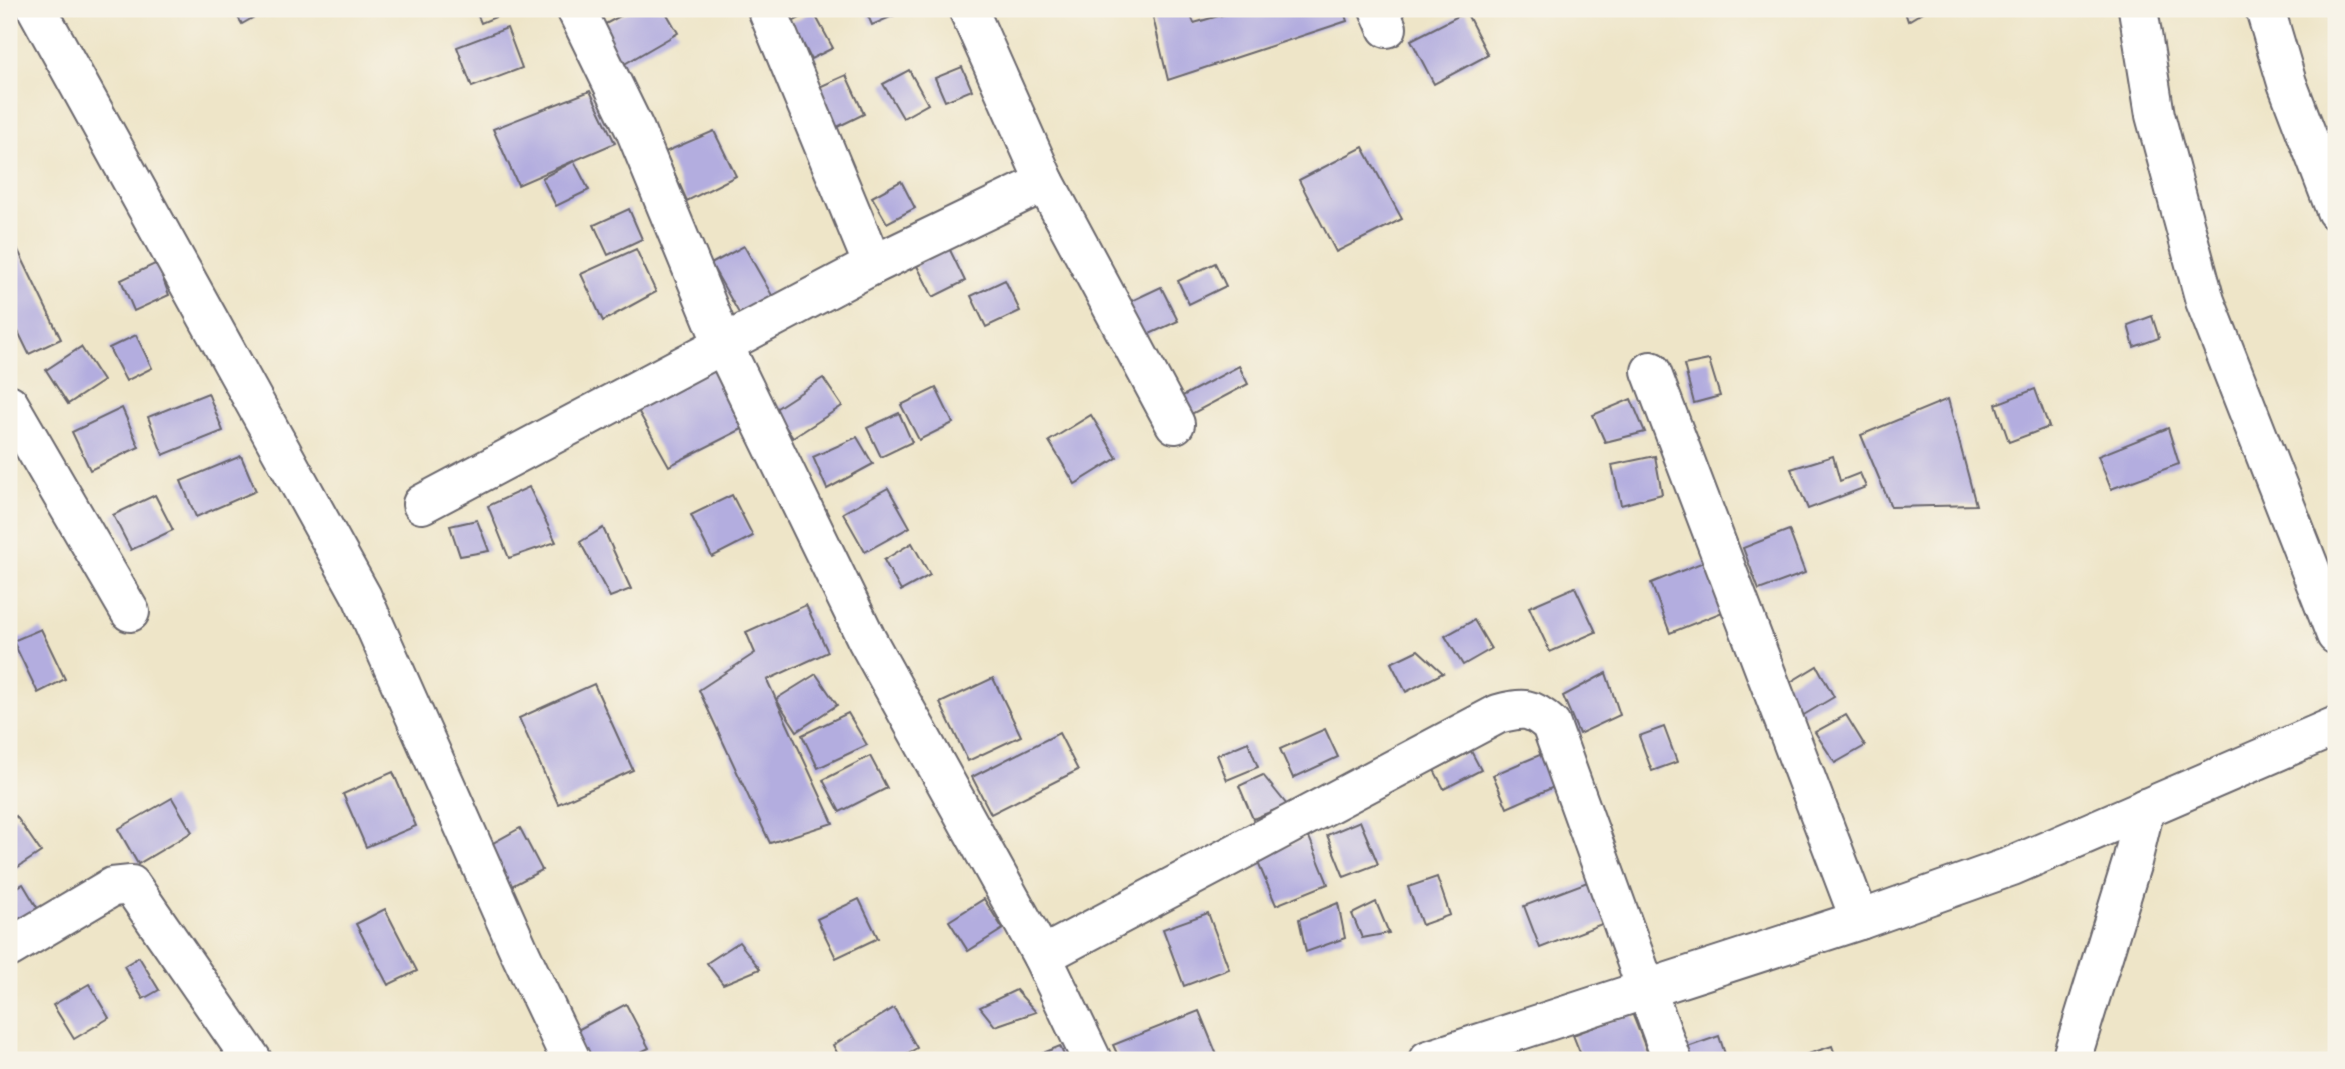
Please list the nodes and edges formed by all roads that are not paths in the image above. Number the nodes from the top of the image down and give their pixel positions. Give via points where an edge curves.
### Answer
1 (37, 9) edge
2 (576, 9) edge
3 (767, 9) edge
4 (968, 9) edge
5 (2138, 9) edge
6 (2265, 9) edge
7 (1045, 182) junction
8 (2336, 211) edge
9 (873, 265) junction
10 (723, 344) junction
11 (1651, 371) dead end
12 (9, 404) edge
13 (1175, 424) dead end
14 (422, 504) dead end
15 (130, 612) dead end
16 (2336, 635) edge
17 (2336, 726) edge
18 (2145, 808) junction
19 (1860, 920) junction
20 (9, 948) edge
21 (1042, 956) junction
22 (1647, 989) junction
23 (251, 1060) edge
24 (570, 1060) edge
25 (1092, 1060) edge
26 (1428, 1060) edge
27 (1672, 1060) edge
28 (2071, 1060) edge

1 - 24 street via 362,597
2 - 10 street via 635,130
3 - 9 street
4 - 7 street
5 - 16 street via 2155,115 2205,301
6 - 8 street via 2287,83
7 - 9 street
7 - 13 street
9 - 10 street
10 - 14 street
10 - 21 street via 867,640
11 - 19 street
12 - 15 street
17 - 18 street
18 - 19 street via 2012,866
18 - 28 street
19 - 22 street
20 - 23 street via 112,887 131,885
21 - 22 street via 1497,714 1535,711 1551,726
21 - 25 street
22 - 26 street
22 - 27 street

